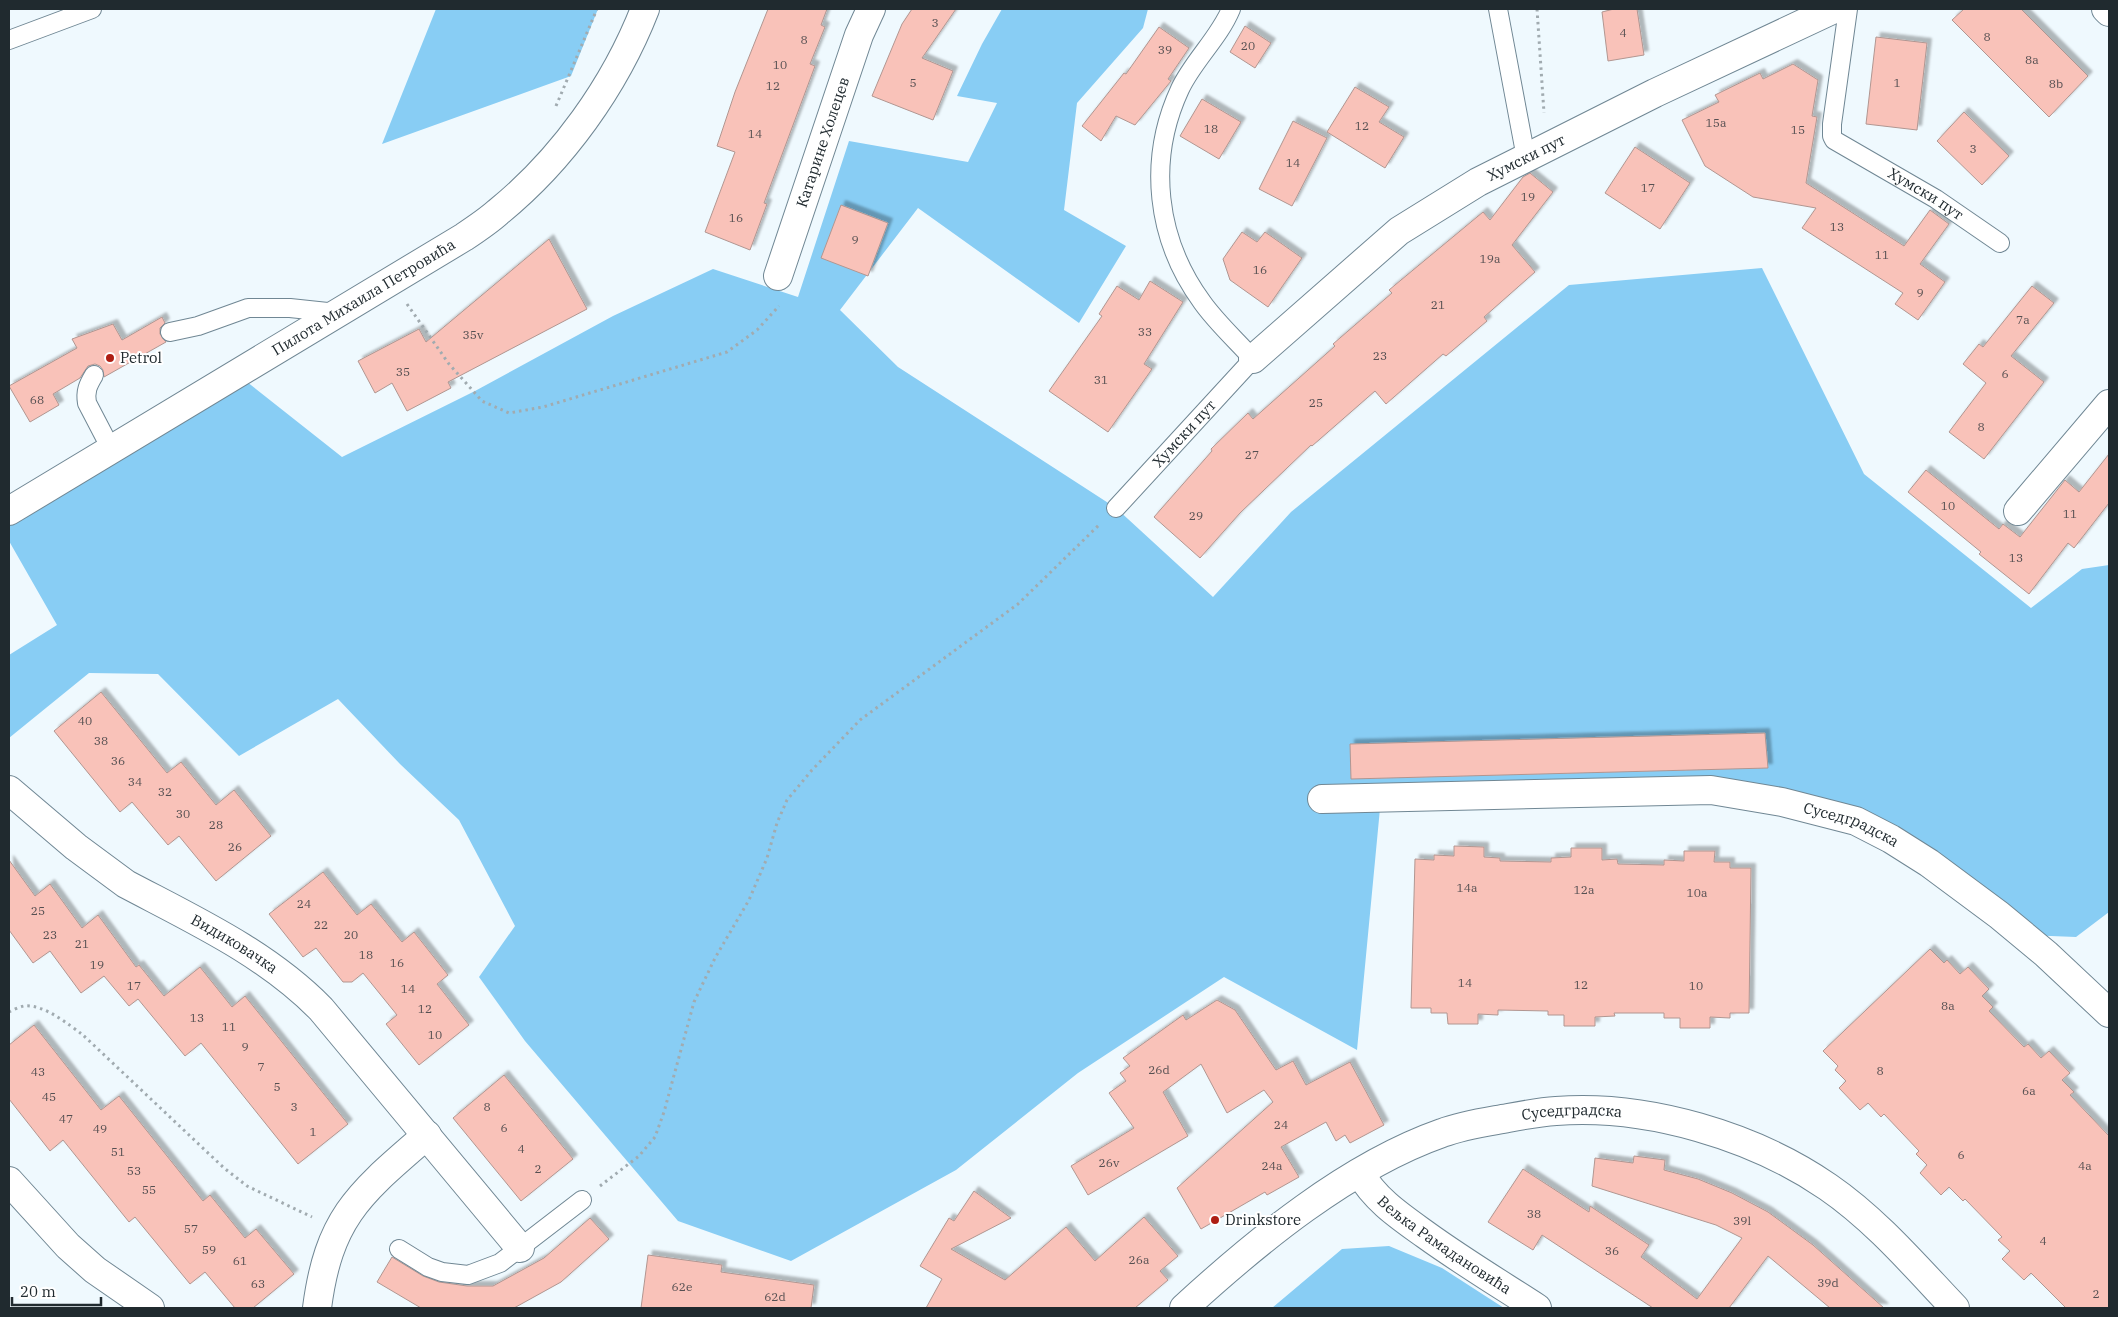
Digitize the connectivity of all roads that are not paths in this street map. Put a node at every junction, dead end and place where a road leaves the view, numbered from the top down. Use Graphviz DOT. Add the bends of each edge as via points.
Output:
graph roads {
  1 [pos="92,9"];
  2 [pos="645,9"];
  3 [pos="871,9"];
  4 [pos="1231,9"];
  5 [pos="1498,9"];
  6 [pos="1834,9"];
  7 [pos="1848,9"];
  8 [pos="2106,9"];
  9 [pos="2109,12"];
  10 [pos="9,40"];
  11 [pos="1536,153"];
  12 [pos="2000,243"];
  13 [pos="779,270"];
  14 [pos="337,314"];
  15 [pos="170,332"];
  16 [pos="1253,359"];
  17 [pos="94,375"];
  18 [pos="2109,404"];
  19 [pos="112,450"];
  20 [pos="1116,508"];
  21 [pos="9,510"];
  22 [pos="2018,511"];
  23 [pos="9,790"];
  24 [pos="1322,799"];
  25 [pos="2109,1013"];
  26 [pos="427,1135"];
  27 [pos="1360,1172"];
  28 [pos="9,1181"];
  29 [pos="582,1200"];
  30 [pos="520,1248"];
  31 [pos="399,1249"];
  32 [pos="150,1308"];
  33 [pos="317,1308"];
  34 [pos="1184,1308"];
  35 [pos="1537,1308"];
  36 [pos="1954,1308"];
  1 -- 10 [label="lane"];
  2 -- 14 [label="street, Пилота Михаила Петровића" via="622,58 593,106 553,160 529,184 464,237"];
  3 -- 13 [label="street, Катарине Холецев" via="858,35"];
  4 -- 16 [label="lane" via="1180,88 1165,129 1160,158 1160,190 1162,216 1186,278 1202,303"];
  5 -- 11 [label="lane"];
  6 -- 11 [label="street, Хумски пут"];
  7 -- 12 [label="lane, Хумски пут" via="1832,124 1834,140 1936,199"];
  8 -- 9 [label="street"];
  11 -- 16 [label="street, Хумски пут" via="1478,182 1399,231"];
  14 -- 15 [label="lane" via="290,308 248,308"];
  14 -- 19 [label="street, Пилота Михаила Петровића"];
  16 -- 20 [label="lane, Хумски пут"];
  17 -- 19 [label="lane" via="87,386 87,403"];
  18 -- 22 [label="street"];
  19 -- 21 [label="street, Пилота Михаила Петровића"];
  23 -- 26 [label="street, Видиковачка" via="112,875 217,932 287,976 321,1010"];
  24 -- 25 [label="street, Суседградска" via="1711,790 1782,802 1856,821 1929,863 1999,915"];
  26 -- 30 [label="street, Видиковачка"];
  26 -- 33 [label="street" via="354,1203 338,1229 326,1259"];
  27 -- 34 [label="street, Суседградска" via="1285,1222"];
  27 -- 35 [label="street, Вељка Рамадановића" via="1392,1211"];
  27 -- 36 [label="street, Суседградска" via="1443,1132 1529,1115 1558,1111 1599,1112 1641,1115 1690,1124 1756,1147 1829,1188 1871,1222"];
  28 -- 32 [label="street" via="68,1246 95,1270"];
  29 -- 30 [label="lane"];
  30 -- 31 [label="lane" via="500,1263 468,1274 442,1272"];
}
